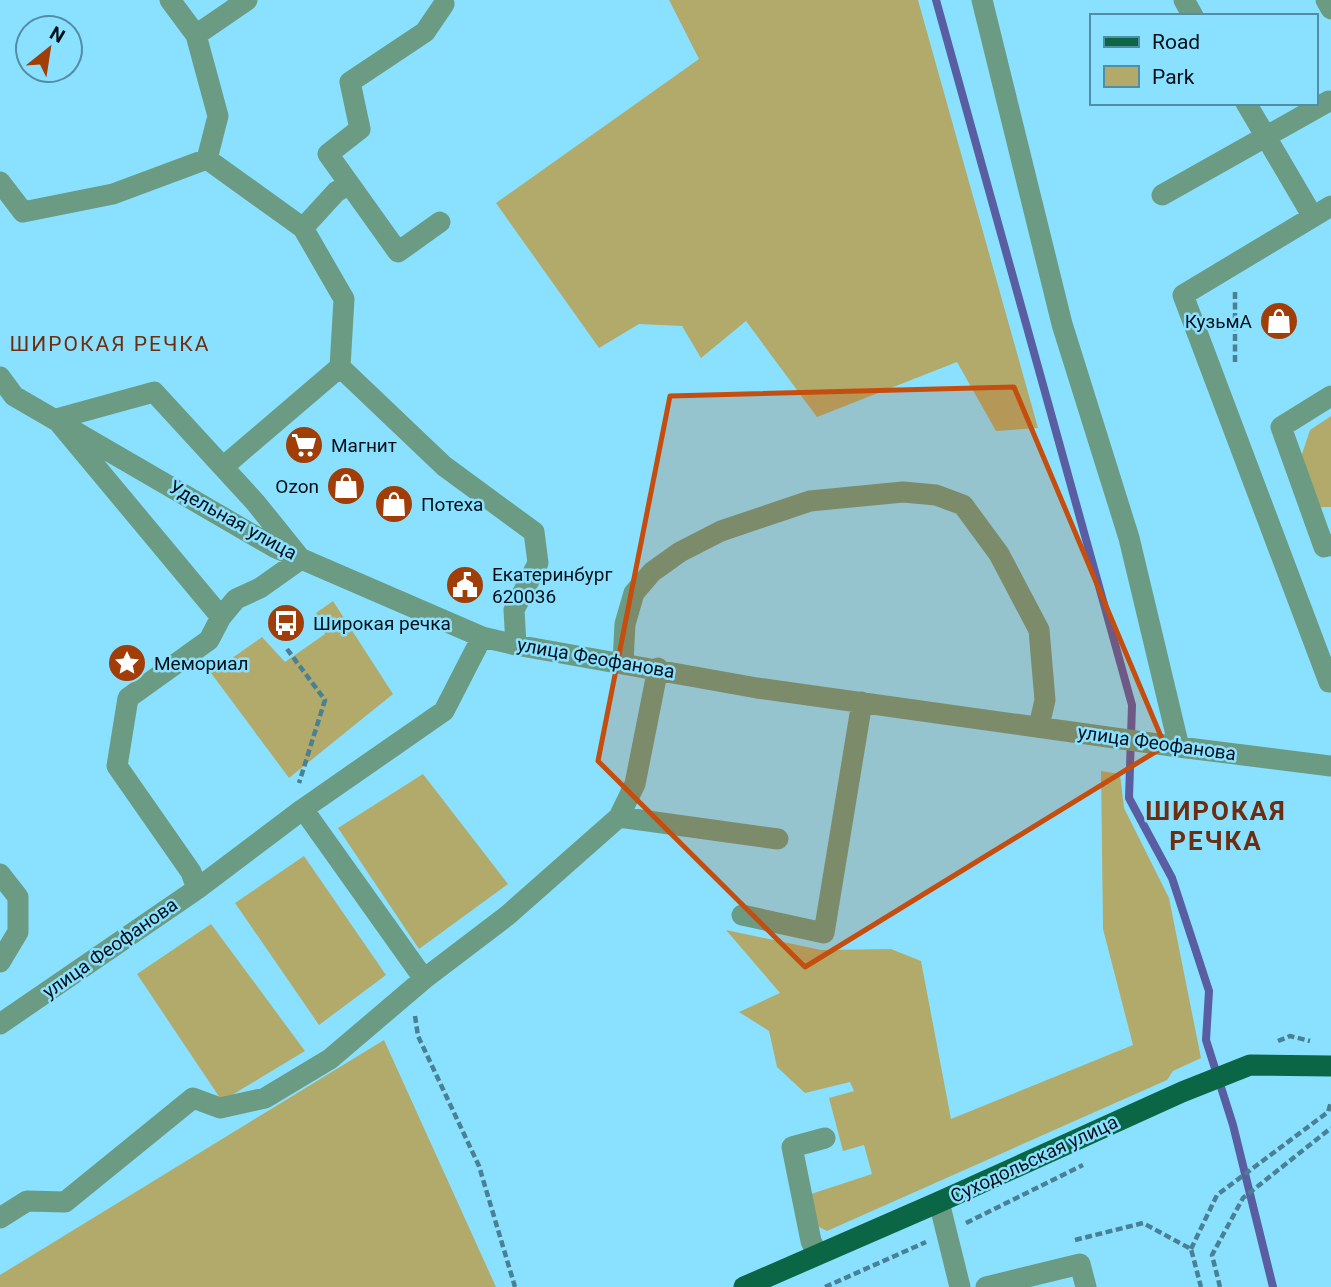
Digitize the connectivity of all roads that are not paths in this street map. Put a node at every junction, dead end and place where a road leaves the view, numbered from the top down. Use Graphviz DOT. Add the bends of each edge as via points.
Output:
graph roads {
  1 [pos="170,0"];
  2 [pos="247,0"];
  3 [pos="982,0"];
  4 [pos="1326,0"];
  5 [pos="443,4"];
  6 [pos="1331,9"];
  7 [pos="196,35"];
  8 [pos="1329,101"];
  9 [pos="1247,105"];
  10 [pos="1266,136"];
  11 [pos="208,159"];
  12 [pos="0,182"];
  13 [pos="349,184"];
  14 [pos="1162,195"];
  15 [pos="1322,211"];
  16 [pos="440,222"];
  17 [pos="303,228"];
  18 [pos="340,367"];
  19 [pos="0,377"];
  20 [pos="1331,396"];
  21 [pos="7,401"];
  22 [pos="56,419"];
  23 [pos="223,467"];
  24 [pos="1331,545"];
  25 [pos="302,559"];
  26 [pos="221,617"];
  27 [pos="482,637"];
  28 [pos="516,645"];
  29 [pos="623,663"];
  30 [pos="658,668"];
  31 [pos="1331,682"];
  32 [pos="862,702"];
  33 [pos="1039,726"];
  34 [pos="1179,747"];
  35 [pos="1331,766"];
  36 [pos="303,809"];
  37 [pos="619,817"];
  38 [pos="778,839"];
  39 [pos="0,874"];
  40 [pos="197,889"];
  41 [pos="742,915"];
  42 [pos="0,962"];
  43 [pos="418,984"];
  44 [pos="0,1024"];
  45 [pos="1331,1066"];
  46 [pos="825,1138"];
  47 [pos="939,1202"];
  48 [pos="0,1218"];
  49 [pos="817,1254"];
  50 [pos="744,1287"];
  51 [pos="960,1287"];
  52 [pos="986,1287"];
  53 [pos="1086,1287"];
  1 -- 7 [label="street"];
  2 -- 7 [label="street"];
  3 -- 34 [label="street" via="1062,324 1129,538"];
  4 -- 6 [label="street"];
  5 -- 13 [label="street" via="425,32 350,82 360,128 328,154"];
  7 -- 11 [label="street" via="218,116"];
  8 -- 10 [label="street"];
  9 -- 10 [label="street"];
  10 -- 14 [label="street"];
  10 -- 15 [label="street"];
  11 -- 12 [label="street" via="113,194 23,212"];
  11 -- 17 [label="street"];
  13 -- 16 [label="street" via="398,252"];
  13 -- 17 [label="street"];
  15 -- 31 [label="street" via="1183,295"];
  17 -- 18 [label="street" via="344,299"];
  18 -- 23 [label="street"];
  18 -- 28 [label="street" via="444,466 534,532 538,564 513,610"];
  19 -- 21 [label="street, Удельная улица"];
  20 -- 24 [label="street" via="1281,427 1324,547"];
  21 -- 22 [label="street, Удельная улица"];
  22 -- 23 [label="street" via="154,392"];
  22 -- 25 [label="street, Удельная улица"];
  22 -- 26 [label="street"];
  23 -- 25 [label="street"];
  25 -- 26 [label="street" via="236,599"];
  25 -- 27 [label="street, Удельная улица"];
  26 -- 40 [label="street" via="209,640 128,698 117,766 191,872"];
  27 -- 28 [label="street, улица Феофанова"];
  27 -- 36 [label="street, улица Феофанова" via="444,711"];
  28 -- 29 [label="street, улица Феофанова"];
  29 -- 30 [label="street, улица Феофанова"];
  29 -- 33 [label="street" via="625,624 634,593 652,572 680,552 721,531 810,501 903,492 936,495 964,505 999,554 1039,631 1045,700"];
  30 -- 32 [label="street, улица Феофанова"];
  30 -- 37 [label="street" via="635,784"];
  32 -- 33 [label="street, улица Феофанова"];
  32 -- 41 [label="street" via="824,933"];
  33 -- 34 [label="street, улица Феофанова"];
  34 -- 35 [label="street, улица Феофанова"];
  36 -- 40 [label="street, улица Феофанова"];
  36 -- 43 [label="street"];
  37 -- 38 [label="street"];
  37 -- 43 [label="street" via="508,915"];
  39 -- 42 [label="street" via="18,897 18,932"];
  40 -- 44 [label="street, улица Феофанова"];
  43 -- 48 [label="street" via="330,1059 265,1098 219,1108 193,1098 65,1202 27,1201"];
  45 -- 47 [label="main road, Суходольская улица" via="1250,1065"];
  46 -- 49 [label="street" via="792,1147"];
  47 -- 49 [label="main road, Суходольская улица"];
  47 -- 51 [label="street"];
  49 -- 50 [label="main road, Суходольская улица"];
  52 -- 53 [label="street" via="1080,1264"];
}
